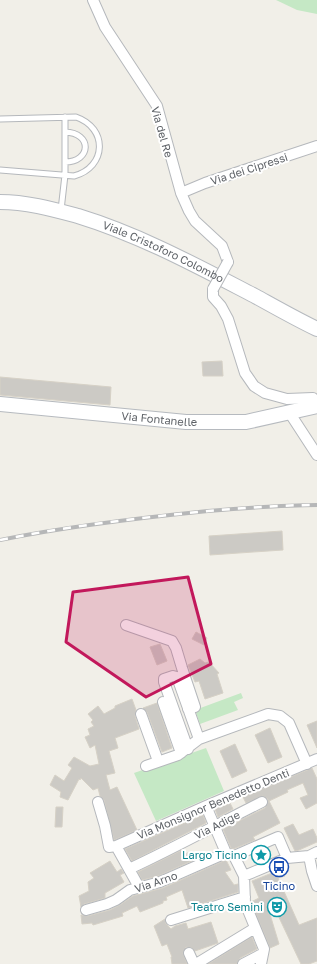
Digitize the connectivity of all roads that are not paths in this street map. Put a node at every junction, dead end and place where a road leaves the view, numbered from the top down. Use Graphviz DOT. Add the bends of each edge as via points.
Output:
graph roads {
  1 [pos="93,0"];
  2 [pos="65,117"];
  3 [pos="0,119"];
  4 [pos="65,132"];
  5 [pos="317,146"];
  6 [pos="65,162"];
  7 [pos="0,170"];
  8 [pos="65,175"];
  9 [pos="180,193"];
  10 [pos="0,202"];
  11 [pos="61,211"];
  12 [pos="317,329"];
  13 [pos="317,402"];
  14 [pos="0,404"];
  15 [pos="317,406"];
  16 [pos="289,412"];
  17 [pos="317,455"];
  18 [pos="126,626"];
  19 [pos="163,702"];
  20 [pos="188,709"];
  21 [pos="141,714"];
  22 [pos="199,739"];
  23 [pos="184,751"];
  24 [pos="158,761"];
  25 [pos="314,762"];
  26 [pos="146,766"];
  27 [pos="98,802"];
  28 [pos="262,802"];
  29 [pos="206,806"];
  30 [pos="215,825"];
  31 [pos="113,847"];
  32 [pos="313,854"];
  33 [pos="230,855"];
  34 [pos="292,858"];
  35 [pos="129,869"];
  36 [pos="244,880"];
  37 [pos="317,886"];
  38 [pos="139,887"];
  39 [pos="245,897"];
  40 [pos="86,910"];
  41 [pos="171,920"];
  42 [pos="255,928"];
  43 [pos="188,953"];
  44 [pos="262,959"];
  45 [pos="195,964"];
  46 [pos="243,964"];
  1 -- 9 [label="street, Via del Re" via="105,28 156,106"];
  2 -- 3 [label="lane"];
  2 -- 4 [label="lane"];
  2 -- 8 [label="lane" via="81,119 91,126 98,136 99,148 97,159 90,169 74,176"];
  4 -- 6 [label="lane"];
  4 -- 6 [label="lane" via="80,135 85,149 78,160"];
  5 -- 9 [label="street, Via dei Cipressi"];
  6 -- 8 [label="lane"];
  7 -- 8 [label="lane"];
  8 -- 11 [label="lane"];
  9 -- 13 [label="street, Via del Re, bridge" via="195,221 222,246 228,262 213,289 213,297 228,319 245,373 254,386 265,393 287,399 313,398"];
  10 -- 11 [label="main road, Viale Cristoforo Colombo" via="22,203"];
  11 -- 12 [label="main road, Viale Cristoforo Colombo" via="104,224 146,242"];
  14 -- 16 [label="main road, Via Fontanelle" via="186,422 246,422"];
  15 -- 16 [label="main road, Via Fontanelle"];
  16 -- 17 [label="street"];
  18 -- 20 [label="street" via="172,641 195,707"];
  19 -- 23 [label="street"];
  20 -- 22 [label="street"];
  20 -- 23 [label="street" via="177,677 164,679"];
  21 -- 24 [label="street"];
  22 -- 23 [label="street"];
  22 -- 25 [label="street" via="274,714 289,723"];
  23 -- 24 [label="street"];
  24 -- 26 [label="street"];
  25 -- 29 [label="street, Via Monsignor Benedetto Denti"];
  27 -- 31 [label="street"];
  28 -- 30 [label="street, Via Adige"];
  29 -- 30 [label="street"];
  29 -- 31 [label="street, Via Monsignor Benedetto Denti"];
  30 -- 33 [label="street"];
  30 -- 35 [label="street, Via Adige"];
  31 -- 35 [label="street"];
  32 -- 34 [label="street"];
  32 -- 37 [label="street" via="312,871"];
  33 -- 34 [label="street, Via Arno" via="278,837"];
  33 -- 36 [label="street"];
  33 -- 38 [label="street, Via Arno" via="160,882"];
  34 -- 36 [label="street"];
  35 -- 38 [label="street"];
  36 -- 39 [label="street"];
  38 -- 40 [label="street, Via Arno" via="107,904"];
  39 -- 41 [label="street"];
  39 -- 42 [label="street" via="245,904"];
  42 -- 44 [label="street" via="264,949"];
  42 -- 45 [label="street"];
  43 -- 45 [label="street"];
  44 -- 46 [label="street"];
}
